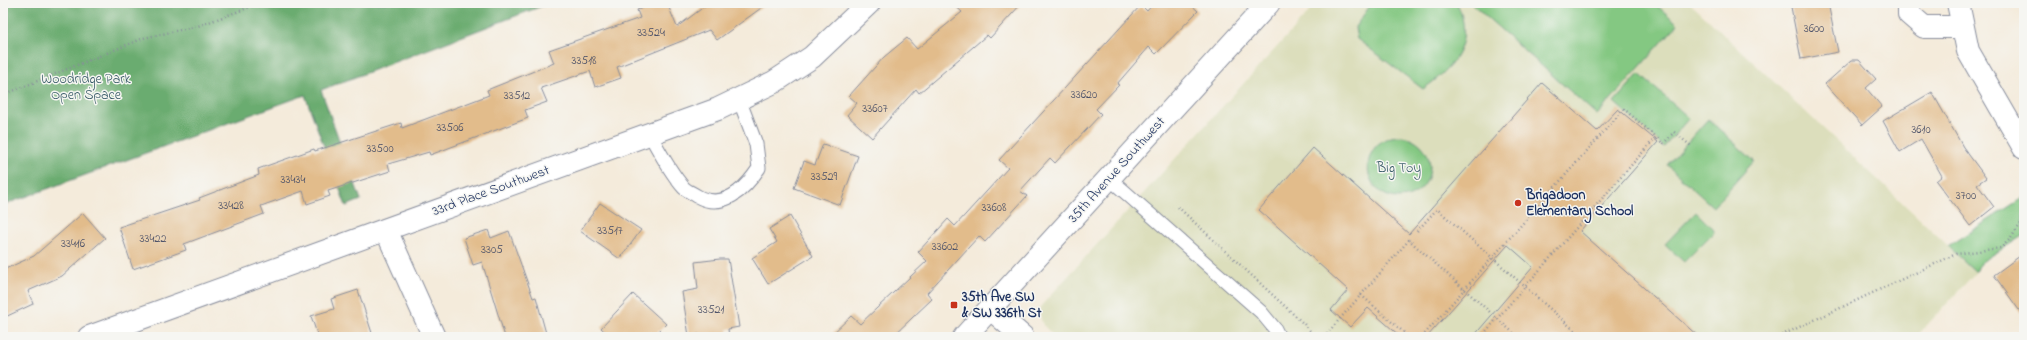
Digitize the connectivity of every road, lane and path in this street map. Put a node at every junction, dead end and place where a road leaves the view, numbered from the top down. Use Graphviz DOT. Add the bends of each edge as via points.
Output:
graph roads {
  1 [pos="261,3"];
  2 [pos="869,3"];
  3 [pos="1269,3"];
  4 [pos="253,5"];
  5 [pos="1908,6"];
  6 [pos="1959,12"];
  7 [pos="3,95"];
  8 [pos="739,99"];
  9 [pos="650,133"];
  10 [pos="1656,137"];
  11 [pos="1691,146"];
  12 [pos="2024,148"];
  13 [pos="1109,178"];
  14 [pos="1178,207"];
  15 [pos="2024,219"];
  16 [pos="386,230"];
  17 [pos="1417,231"];
  18 [pos="1492,257"];
  19 [pos="1525,286"];
  20 [pos="1464,289"];
  21 [pos="1361,295"];
  22 [pos="991,309"];
  23 [pos="1497,318"];
  24 [pos="1581,336"];
  25 [pos="89,337"];
  26 [pos="434,337"];
  27 [pos="964,337"];
  28 [pos="1023,337"];
  29 [pos="1279,337"];
  30 [pos="1315,337"];
  31 [pos="1324,337"];
  32 [pos="1409,337"];
  33 [pos="1422,337"];
  34 [pos="1481,337"];
  35 [pos="1518,337"];
  36 [pos="1778,337"];
  1 -- 4 [label="path"];
  2 -- 8 [label="street, 33rd Place Southwest" via="812,57 774,82"];
  3 -- 13 [label="street, 35th Avenue Southwest"];
  4 -- 7 [label="path" via="198,26 144,38"];
  5 -- 6 [label="street" via="1909,14 1924,27"];
  6 -- 12 [label="street" via="1968,51"];
  8 -- 9 [label="street, 33rd Place Southwest"];
  8 -- 9 [label="lane" via="756,144 759,168 749,183 734,195 718,202 704,200 685,189 669,168"];
  9 -- 16 [label="street, 33rd Place Southwest"];
  10 -- 11 [label="path" via="1663,144 1674,132"];
  10 -- 18 [label="path" via="1624,109"];
  10 -- 19 [label="path"];
  13 -- 22 [label="street, 35th Avenue Southwest"];
  13 -- 29 [label="lane" via="1261,312 1275,328"];
  14 -- 30 [label="path"];
  15 -- 36 [label="path" via="2003,247 1956,254"];
  16 -- 25 [label="street, 33rd Place Southwest"];
  16 -- 26 [label="street"];
  17 -- 18 [label="path" via="1437,209"];
  18 -- 19 [label="path"];
  18 -- 20 [label="path"];
  19 -- 23 [label="path"];
  19 -- 24 [label="path"];
  20 -- 21 [label="path" via="1409,240"];
  20 -- 23 [label="path"];
  20 -- 33 [label="path"];
  21 -- 31 [label="path"];
  21 -- 32 [label="path"];
  22 -- 27 [label="street, 35th Avenue Southwest"];
  22 -- 28 [label="street"];
  23 -- 34 [label="path"];
  23 -- 35 [label="path"];
}
